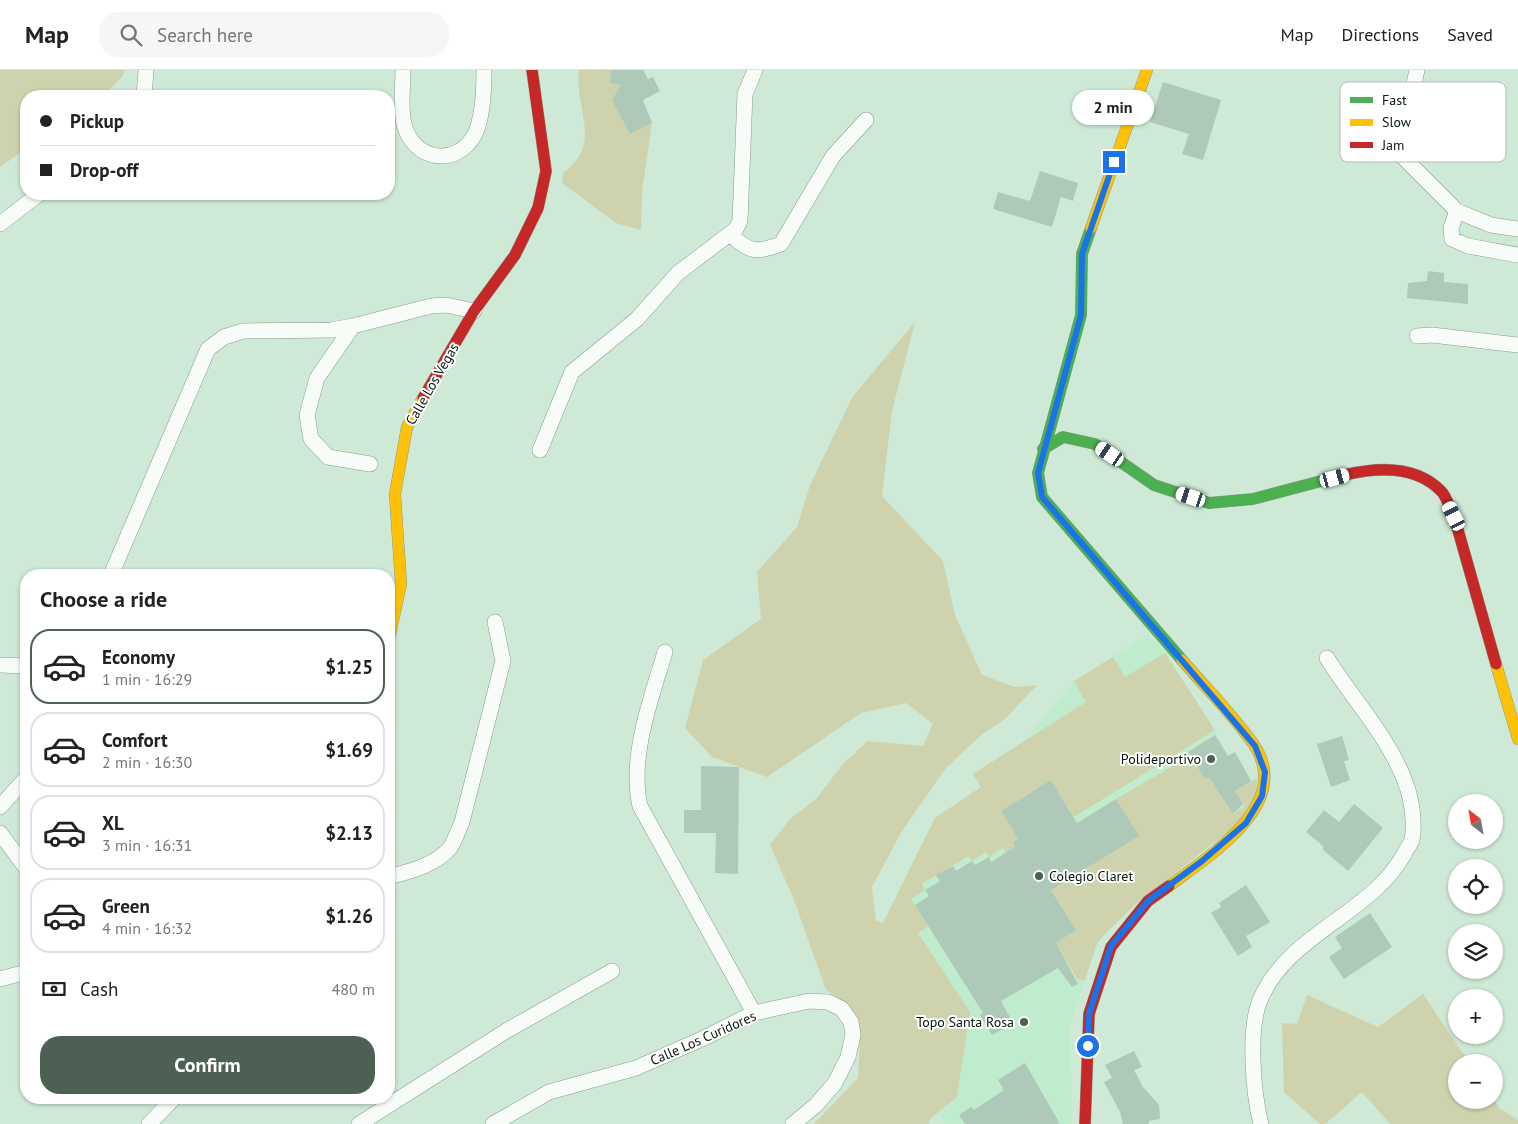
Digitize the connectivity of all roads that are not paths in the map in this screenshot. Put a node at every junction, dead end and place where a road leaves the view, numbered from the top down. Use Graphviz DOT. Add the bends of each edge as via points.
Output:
graph roads {
  1 [pos="146,70"];
  2 [pos="404,70"];
  3 [pos="484,70"];
  4 [pos="532,70"];
  5 [pos="754,70"];
  6 [pos="1147,70"];
  7 [pos="144,90"];
  8 [pos="866,120"];
  9 [pos="1408,162"];
  10 [pos="31,200"];
  11 [pos="1457,212"];
  12 [pos="0,224"];
  13 [pos="1518,229"];
  14 [pos="731,235"];
  15 [pos="1518,255"];
  16 [pos="474,311"];
  17 [pos="353,326"];
  18 [pos="1417,336"];
  19 [pos="1518,345"];
  20 [pos="1043,449"];
  21 [pos="540,450"];
  22 [pos="370,464"];
  23 [pos="114,569"];
  24 [pos="395,612"];
  25 [pos="495,622"];
  26 [pos="665,652"];
  27 [pos="1327,658"];
  28 [pos="0,665"];
  29 [pos="20,666"];
  30 [pos="1518,739"];
  31 [pos="20,785"];
  32 [pos="0,807"];
  33 [pos="0,833"];
  34 [pos="20,860"];
  35 [pos="395,875"];
  36 [pos="612,970"];
  37 [pos="20,974"];
  38 [pos="0,979"];
  39 [pos="754,1013"];
  40 [pos="395,1101"];
  41 [pos="168,1104"];
  42 [pos="391,1104"];
  43 [pos="149,1124"];
  44 [pos="359,1124"];
  45 [pos="494,1124"];
  46 [pos="793,1124"];
  47 [pos="1085,1124"];
  48 [pos="1261,1124"];
  1 -- 7 [label="street"];
  2 -- 3 [label="street" via="402,109 410,139 419,151 432,156 449,156 462,149 475,134 484,94"];
  4 -- 16 [label="street, Calle Los Vegas" via="546,171 538,208 515,255"];
  5 -- 14 [label="street" via="745,94 740,221"];
  6 -- 20 [label="street" via="1082,254 1081,315 1063,388"];
  8 -- 14 [label="street" via="833,156 781,244 756,251 743,246"];
  9 -- 11 [label="street"];
  10 -- 12 [label="street"];
  11 -- 13 [label="street" via="1491,225"];
  11 -- 15 [label="street" via="1451,228 1452,239 1468,246"];
  14 -- 21 [label="street" via="678,273 637,319 572,372"];
  16 -- 17 [label="street" via="446,305 432,306"];
  16 -- 24 [label="street, Calle Los Vegas" via="407,427 396,494 401,584"];
  17 -- 22 [label="street" via="317,378 306,415 311,439 328,457"];
  17 -- 23 [label="street" via="331,330 243,331 224,337 208,349"];
  18 -- 19 [label="street"];
  20 -- 30 [label="street" via="1063,437 1095,444 1154,485 1209,503 1253,499 1368,469 1396,470 1425,478 1443,493 1454,516"];
  20 -- 47 [label="street" via="1038,473 1042,497 1255,746 1265,772 1262,796 1246,823 1148,901 1111,946 1089,1014"];
  25 -- 35 [label="street" via="503,661 462,822 450,847 439,857 423,867"];
  26 -- 39 [label="street" via="644,722 637,779 640,806"];
  27 -- 48 [label="street" via="1371,721 1407,787 1412,812 1412,840 1393,873 1281,965 1260,1000 1252,1038"];
  28 -- 29 [label="street"];
  31 -- 32 [label="street"];
  33 -- 34 [label="street"];
  36 -- 40 [label="street" via="506,1031"];
  37 -- 38 [label="street"];
  39 -- 45 [label="street, Calle Los Curidores" via="636,1068 549,1092"];
  39 -- 46 [label="street, Calle Los Curidores" via="808,1001 828,1002 842,1009 851,1022 853,1035 848,1057 835,1083"];
  41 -- 43 [label="street"];
  42 -- 44 [label="street"];
}
